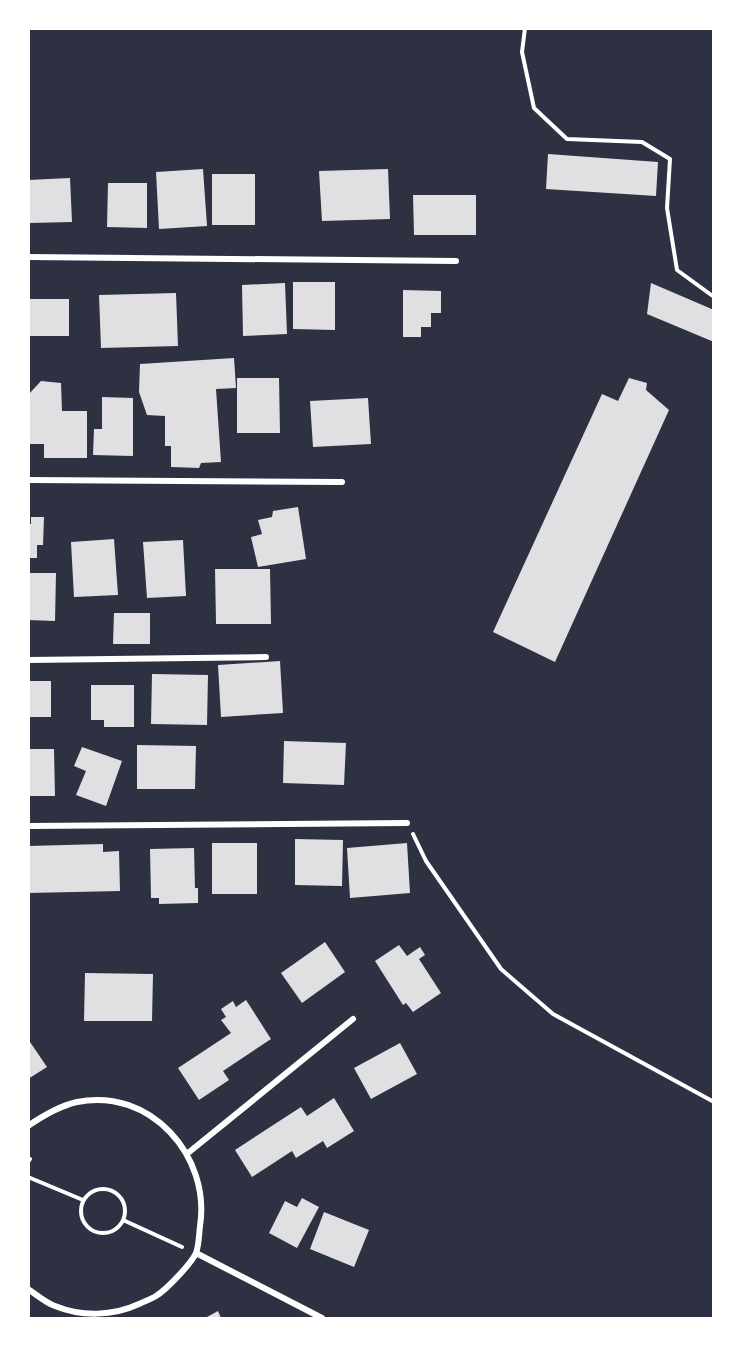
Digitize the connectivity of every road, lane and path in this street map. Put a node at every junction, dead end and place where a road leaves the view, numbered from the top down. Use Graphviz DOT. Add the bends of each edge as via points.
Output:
graph roads {
  1 [pos="525,28"];
  2 [pos="28,257"];
  3 [pos="456,261"];
  4 [pos="714,297"];
  5 [pos="28,480"];
  6 [pos="342,482"];
  7 [pos="266,657"];
  8 [pos="28,660"];
  9 [pos="407,823"];
  10 [pos="28,826"];
  11 [pos="353,1019"];
  12 [pos="714,1102"];
  13 [pos="28,1126"];
  14 [pos="188,1153"];
  15 [pos="28,1177"];
  16 [pos="83,1200"];
  17 [pos="123,1220"];
  18 [pos="199,1238"];
  19 [pos="196,1253"];
  20 [pos="28,1289"];
  21 [pos="106,1316"];
  22 [pos="321,1318"];
  1 -- 4 [label="path" via="522,52 534,108 567,139 642,142 670,159 667,208 677,270"];
  2 -- 3 [label="street"];
  5 -- 6 [label="street"];
  7 -- 8 [label="street"];
  9 -- 10 [label="street"];
  9 -- 12 [label="path" via="426,861 501,969 553,1014"];
  11 -- 14 [label="street"];
  13 -- 14 [label="street" via="48,1112 78,1102 110,1101 140,1110 167,1128"];
  14 -- 18 [label="street" via="201,1190"];
  15 -- 16 [label="path"];
  16 -- 17 [label="path" via="94,1190 109,1190 121,1198"];
  16 -- 17 [label="path" via="84,1223 97,1233 112,1231"];
  17 -- 18 [label="path" via="181,1248 187,1234"];
  18 -- 19 [label="street"];
  19 -- 21 [label="street" via="157,1296"];
  19 -- 22 [label="street"];
  20 -- 21 [label="street" via="54,1306"];
}
